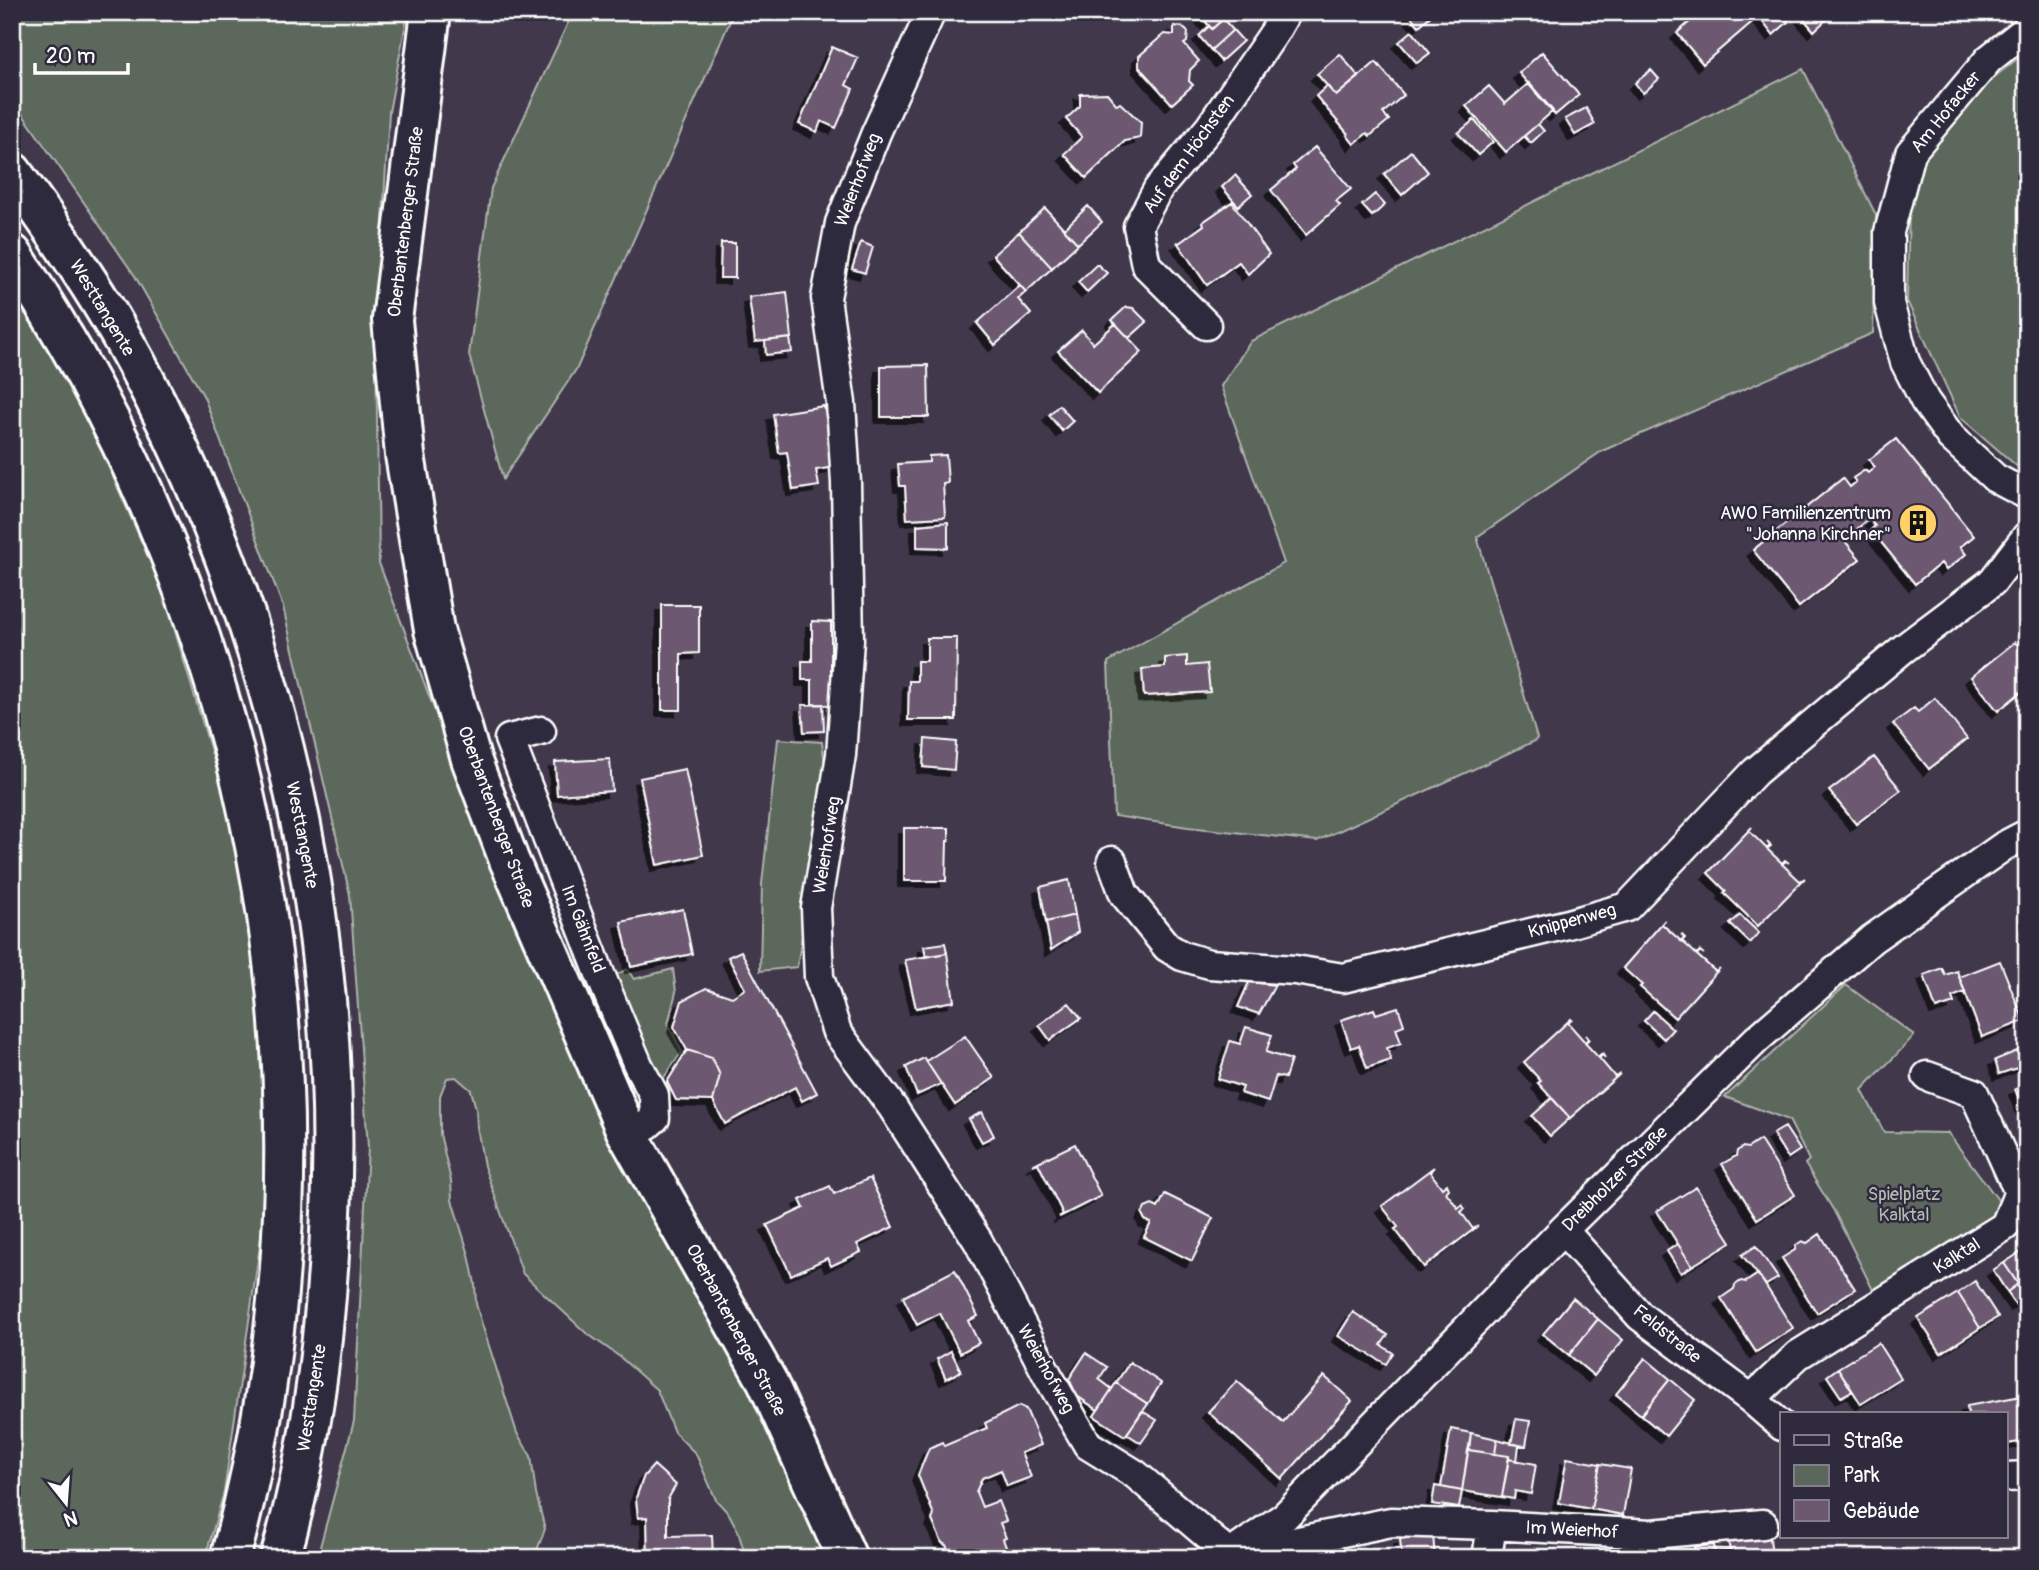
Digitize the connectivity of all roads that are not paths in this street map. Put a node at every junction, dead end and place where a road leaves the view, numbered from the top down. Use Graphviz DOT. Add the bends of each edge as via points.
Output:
graph roads {
  1 [pos="431,12"];
  2 [pos="931,12"];
  3 [pos="1286,12"];
  4 [pos="2027,29"];
  5 [pos="12,172"];
  6 [pos="12,254"];
  7 [pos="1206,325"];
  8 [pos="2027,495"];
  9 [pos="2027,536"];
  10 [pos="541,731"];
  11 [pos="2027,834"];
  12 [pos="1112,862"];
  13 [pos="1927,1076"];
  14 [pos="626,1131"];
  15 [pos="1563,1230"];
  16 [pos="1751,1399"];
  17 [pos="1780,1424"];
  18 [pos="2027,1476"];
  19 [pos="2008,1477"];
  20 [pos="1763,1524"];
  21 [pos="1492,1525"];
  22 [pos="1648,1546"];
  23 [pos="1230,1557"];
  24 [pos="230,1558"];
  25 [pos="280,1558"];
  26 [pos="847,1558"];
  27 [pos="1487,1558"];
  1 -- 14 [label="main road, Oberbantenberger Straße" via="392,320 405,455 434,630 471,759 509,860"];
  2 -- 23 [label="street, Weierhofweg" via="840,223 826,298 841,403 849,640 841,755 817,908 819,977 837,1032 893,1108 978,1241 1088,1445 1135,1474"];
  3 -- 7 [label="street, Auf dem Höchsten" via="1210,127 1158,189 1138,226 1146,265"];
  4 -- 8 [label="street, Am Hofacker" via="1989,59 1910,153 1889,232 1889,303 1905,362 1925,401 1951,437 1995,478"];
  5 -- 25 [label="main road, Westtangente" via="90,284 135,361 211,522 270,691 310,865 330,1037 332,1210 316,1382"];
  6 -- 24 [label="main road" via="83,368 161,530 221,699 262,874 282,1052 283,1214 267,1376"];
  9 -- 12 [label="street, Knippenweg" via="1992,582 1755,772 1627,907 1343,978 1209,964 1182,956 1167,947 1124,894"];
  10 -- 14 [label="street, Im Gähnfeld" via="509,739 600,974 654,1096 655,1118"];
  11 -- 15 [label="street, Dreibholzer Straße" via="1872,939 1757,1039"];
  13 -- 16 [label="street, Kalktal" via="1974,1093 2019,1192 2005,1226 1798,1355"];
  14 -- 26 [label="main road, Oberbantenberger Straße" via="767,1381"];
  15 -- 16 [label="street, Feldstraße" via="1640,1316"];
  15 -- 23 [label="street, Dreibholzer Straße" via="1285,1516"];
  16 -- 17 [label="street, Feldstraße"];
  18 -- 19 [label="street"];
  20 -- 22 [label="street, Im Weierhof"];
  21 -- 22 [label="street, Im Weierhof"];
  21 -- 23 [label="street, Im Weierhof" via="1391,1522"];
  21 -- 27 [label="street"];
}
